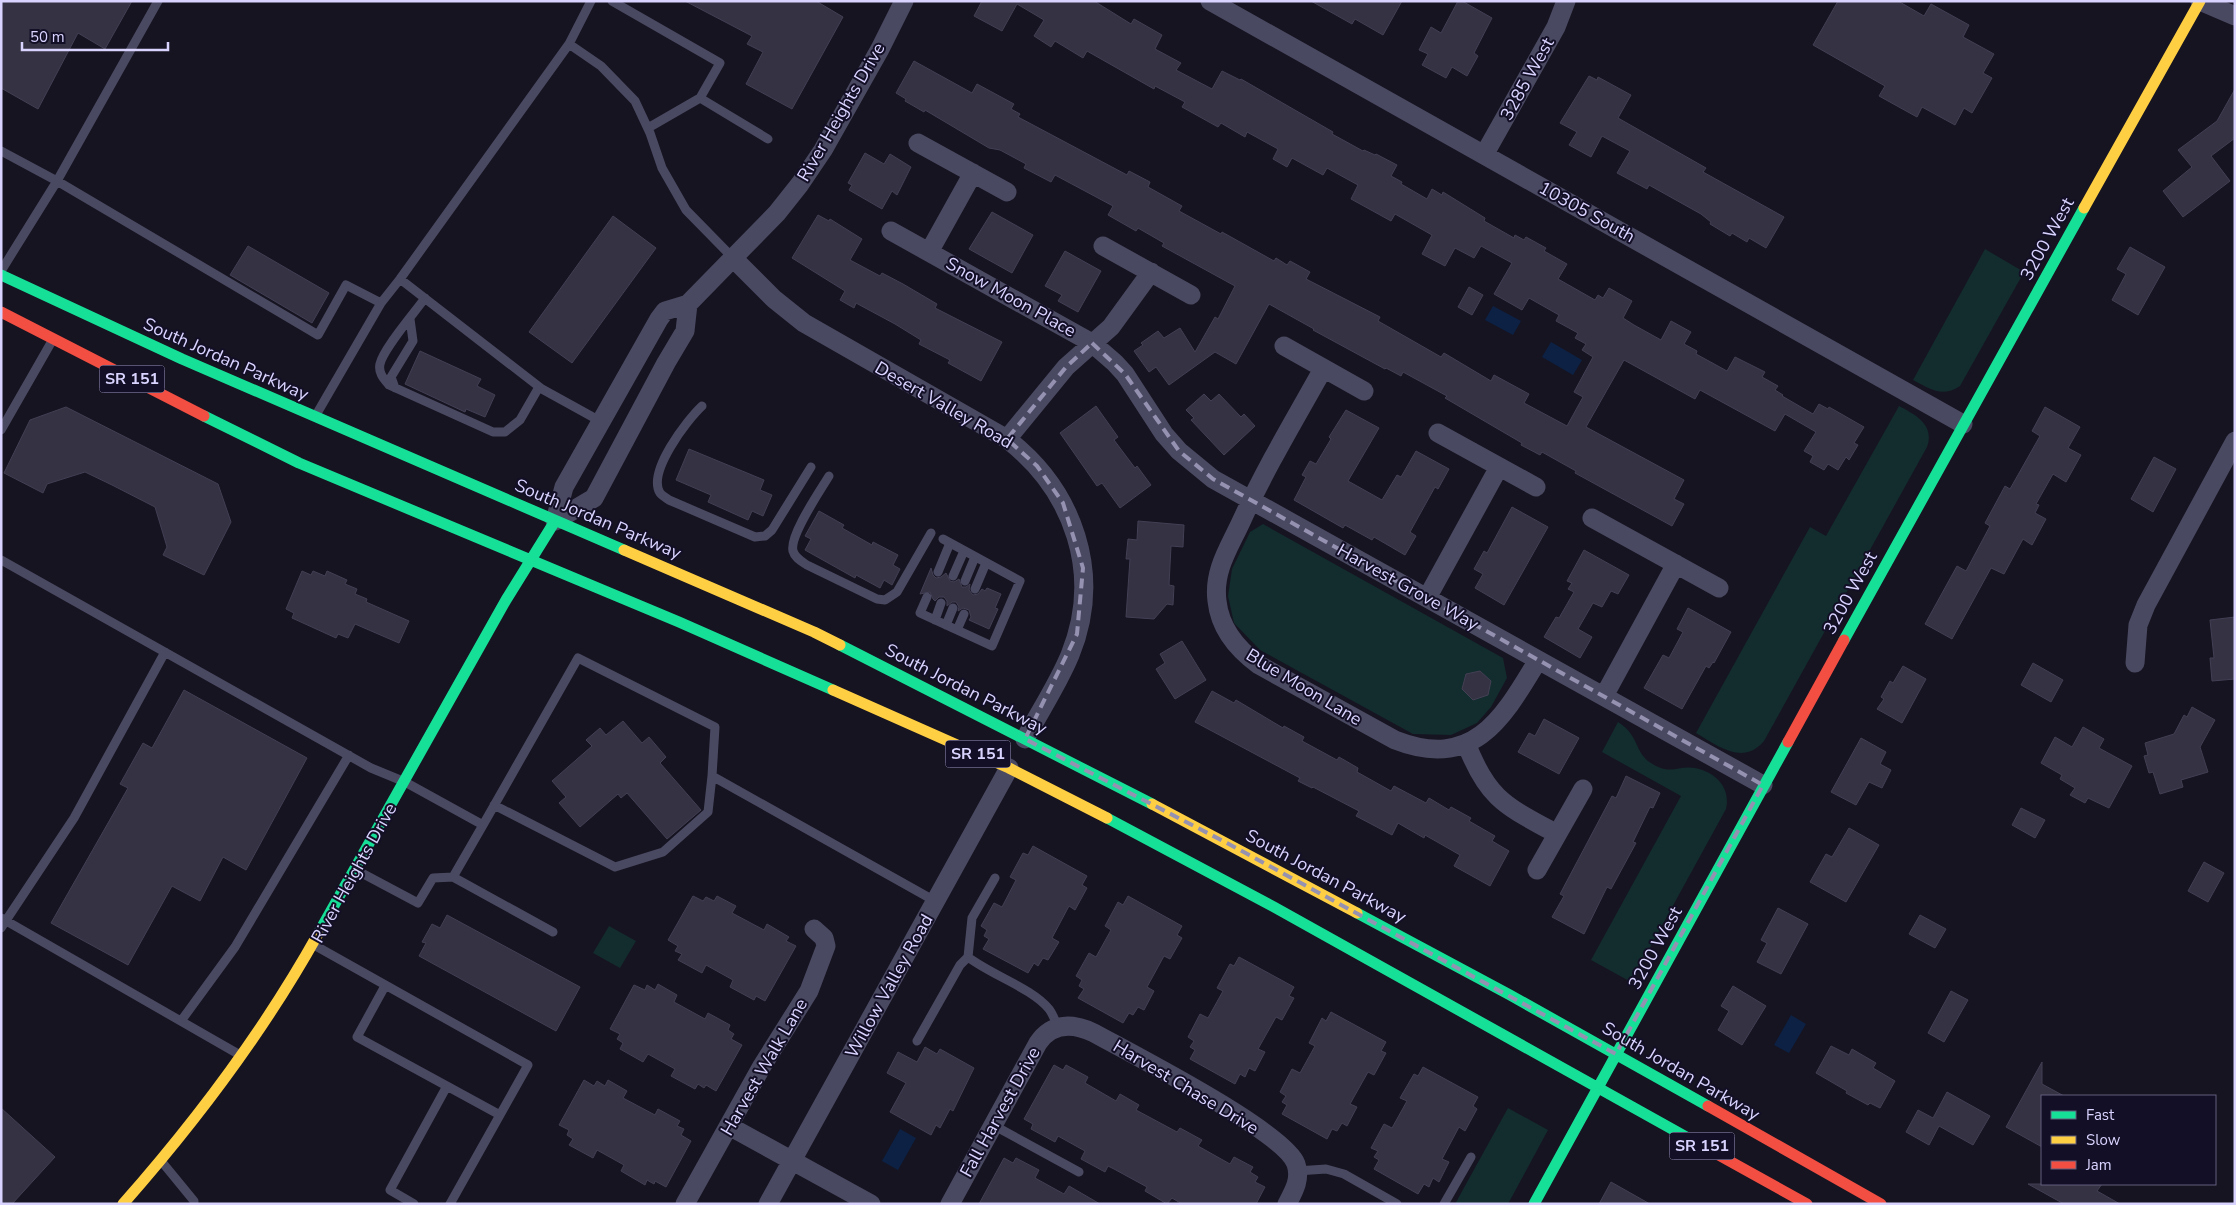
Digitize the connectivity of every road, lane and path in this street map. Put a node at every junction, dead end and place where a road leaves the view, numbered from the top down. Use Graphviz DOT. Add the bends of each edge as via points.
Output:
graph roads {
  1 [pos="158,1"];
  2 [pos="591,1"];
  3 [pos="612,1"];
  4 [pos="904,1"];
  5 [pos="1210,1"];
  6 [pos="1566,1"];
  7 [pos="2200,1"];
  8 [pos="2235,16"];
  9 [pos="569,44"];
  10 [pos="700,98"];
  11 [pos="648,128"];
  12 [pos="768,139"];
  13 [pos="918,143"];
  14 [pos="1,151"];
  15 [pos="1484,155"];
  16 [pos="973,173"];
  17 [pos="57,181"];
  18 [pos="1007,192"];
  19 [pos="891,231"];
  20 [pos="1103,246"];
  21 [pos="929,252"];
  22 [pos="733,258"];
  23 [pos="1151,272"];
  24 [pos="1,273"];
  25 [pos="400,279"];
  26 [pos="1191,295"];
  27 [pos="426,298"];
  28 [pos="380,303"];
  29 [pos="688,304"];
  30 [pos="1,312"];
  31 [pos="410,319"];
  32 [pos="53,338"];
  33 [pos="1092,343"];
  34 [pos="1284,346"];
  35 [pos="1323,369"];
  36 [pos="539,387"];
  37 [pos="396,388"];
  38 [pos="1364,391"];
  39 [pos="702,406"];
  40 [pos="314,417"];
  41 [pos="600,421"];
  42 [pos="1963,424"];
  43 [pos="1,430"];
  44 [pos="1438,433"];
  45 [pos="1007,439"];
  46 [pos="2235,441"];
  47 [pos="811,466"];
  48 [pos="1499,466"];
  49 [pos="829,476"];
  50 [pos="1536,487"];
  51 [pos="1250,499"];
  52 [pos="1592,518"];
  53 [pos="555,521"];
  54 [pos="931,533"];
  55 [pos="964,551"];
  56 [pos="975,557"];
  57 [pos="1,560"];
  58 [pos="530,561"];
  59 [pos="986,563"];
  60 [pos="1676,564"];
  61 [pos="938,572"];
  62 [pos="953,576"];
  63 [pos="964,581"];
  64 [pos="1719,588"];
  65 [pos="975,589"];
  66 [pos="927,597"];
  67 [pos="1427,598"];
  68 [pos="942,603"];
  69 [pos="953,608"];
  70 [pos="964,614"];
  71 [pos="935,620"];
  72 [pos="946,625"];
  73 [pos="957,630"];
  74 [pos="165,652"];
  75 [pos="1538,660"];
  76 [pos="2135,663"];
  77 [pos="1604,696"];
  78 [pos="1026,739"];
  79 [pos="1466,743"];
  80 [pos="349,755"];
  81 [pos="1009,768"];
  82 [pos="712,776"];
  83 [pos="405,782"];
  84 [pos="1763,785"];
  85 [pos="1583,789"];
  86 [pos="494,805"];
  87 [pos="483,825"];
  88 [pos="1557,834"];
  89 [pos="356,870"];
  90 [pos="1537,870"];
  91 [pos="453,876"];
  92 [pos="995,878"];
  93 [pos="936,901"];
  94 [pos="3,922"];
  95 [pos="814,929"];
  96 [pos="553,932"];
  97 [pos="314,945"];
  98 [pos="968,957"];
  99 [pos="385,986"];
  100 [pos="181,1020"];
  101 [pos="1058,1027"];
  102 [pos="917,1041"];
  103 [pos="1616,1054"];
  104 [pos="241,1056"];
  105 [pos="447,1086"];
  106 [pos="1598,1087"];
  107 [pos="500,1116"];
  108 [pos="993,1125"];
  109 [pos="730,1126"];
  110 [pos="1471,1157"];
  111 [pos="160,1160"];
  112 [pos="792,1161"];
  113 [pos="1298,1171"];
  114 [pos="1078,1172"];
  115 [pos="123,1204"];
  116 [pos="194,1204"];
  117 [pos="414,1204"];
  118 [pos="450,1204"];
  119 [pos="685,1204"];
  120 [pos="768,1204"];
  121 [pos="872,1204"];
  122 [pos="950,1204"];
  123 [pos="1288,1204"];
  124 [pos="1397,1204"];
  125 [pos="1444,1204"];
  126 [pos="1534,1204"];
  127 [pos="1807,1204"];
  128 [pos="1881,1204"];
  1 -- 17 [label="lane"];
  2 -- 9 [label="lane"];
  3 -- 10 [label="lane" via="720,63"];
  4 -- 22 [label="street, River Heights Drive" via="813,166 777,213"];
  5 -- 15 [label="street, 10305 South"];
  6 -- 15 [label="street, 3285 West" via="1556,27"];
  7 -- 8 [label="street"];
  7 -- 42 [label="main road, 3200 West"];
  9 -- 11 [label="lane" via="601,66 635,101"];
  9 -- 25 [label="lane"];
  10 -- 11 [label="lane"];
  10 -- 12 [label="lane"];
  11 -- 22 [label="lane" via="662,168 686,210"];
  13 -- 16 [label="street"];
  14 -- 17 [label="lane"];
  15 -- 42 [label="street, 10305 South"];
  16 -- 18 [label="street"];
  16 -- 21 [label="street, Snow Moon Place"];
  17 -- 24 [label="lane"];
  17 -- 28 [label="lane" via="318,335 346,285"];
  19 -- 21 [label="street, Snow Moon Place"];
  20 -- 23 [label="street"];
  21 -- 33 [label="street, Snow Moon Place"];
  22 -- 29 [label="street, River Heights Drive"];
  22 -- 45 [label="street, Desert Valley Road" via="774,299 804,323"];
  23 -- 26 [label="street"];
  23 -- 33 [label="street" via="1111,327"];
  24 -- 40 [label="main road, South Jordan Parkway / SR 151" via="98,322"];
  25 -- 27 [label="lane"];
  25 -- 28 [label="lane"];
  27 -- 31 [label="lane"];
  27 -- 36 [label="lane"];
  28 -- 40 [label="lane"];
  29 -- 41 [label="street, River Heights Drive" via="665,311"];
  29 -- 53 [label="street, River Heights Drive" via="685,331 594,498"];
  30 -- 32 [label="main road, SR 151"];
  31 -- 37 [label="lane" via="413,341 391,377"];
  31 -- 37 [label="lane" via="380,364 381,376"];
  32 -- 43 [label="lane"];
  32 -- 58 [label="main road, SR 151" via="270,449"];
  33 -- 45 [label="street" via="1066,367"];
  33 -- 51 [label="street, Harvest Grove Way" via="1125,374 1179,451 1213,478"];
  34 -- 35 [label="street"];
  35 -- 38 [label="street"];
  35 -- 51 [label="street, Blue Moon Lane"];
  36 -- 37 [label="lane" via="520,420 505,432 493,432"];
  36 -- 41 [label="lane"];
  39 -- 47 [label="lane" via="689,418 661,466 657,481 660,494 669,500 755,537 765,536 772,530"];
  40 -- 53 [label="main road, South Jordan Parkway / SR 151"];
  41 -- 53 [label="street, River Heights Drive" via="564,487"];
  42 -- 84 [label="main road, 3200 West"];
  44 -- 48 [label="street"];
  45 -- 78 [label="street, Desert Valley Road" via="1026,454 1052,484 1075,531 1083,568 1082,612 1074,641"];
  46 -- 76 [label="street" via="2146,605 2138,625"];
  48 -- 50 [label="street"];
  48 -- 67 [label="street"];
  49 -- 54 [label="lane" via="794,538 792,549 796,558 807,565 885,600 897,592"];
  51 -- 67 [label="street, Harvest Grove Way"];
  51 -- 79 [label="street, Blue Moon Lane" via="1221,562 1216,587 1224,626 1239,648 1259,665 1395,740 1430,748"];
  52 -- 60 [label="street"];
  53 -- 58 [label="main road, River Heights Drive"];
  53 -- 78 [label="main road, South Jordan Parkway / SR 151" via="790,621"];
  55 -- 56 [label="lane"];
  55 -- 61 [label="lane" via="947,541"];
  55 -- 62 [label="lane"];
  56 -- 59 [label="lane"];
  56 -- 63 [label="lane"];
  57 -- 74 [label="lane"];
  58 -- 81 [label="main road, SR 151" via="679,622"];
  58 -- 83 [label="main road, River Heights Drive"];
  59 -- 65 [label="lane"];
  59 -- 73 [label="lane" via="1020,582 992,646"];
  60 -- 64 [label="street"];
  60 -- 77 [label="street"];
  66 -- 71 [label="lane" via="920,613"];
  67 -- 75 [label="street, Harvest Grove Way"];
  68 -- 71 [label="lane"];
  69 -- 72 [label="lane"];
  70 -- 73 [label="lane"];
  71 -- 72 [label="lane"];
  72 -- 73 [label="lane"];
  74 -- 80 [label="lane"];
  74 -- 94 [label="lane" via="74,818"];
  75 -- 77 [label="street, Harvest Grove Way"];
  75 -- 79 [label="street" via="1504,714 1493,726"];
  77 -- 84 [label="street, Harvest Grove Way"];
  78 -- 103 [label="main road, South Jordan Parkway / SR 151" via="1228,843"];
  79 -- 88 [label="street" via="1481,778 1500,800"];
  80 -- 83 [label="lane"];
  80 -- 100 [label="lane" via="235,947"];
  81 -- 93 [label="street, Willow Valley Road"];
  81 -- 106 [label="main road, SR 151" via="1274,906"];
  82 -- 86 [label="lane" via="708,812 663,852 615,867"];
  82 -- 86 [label="lane" via="715,727 578,658"];
  82 -- 93 [label="lane"];
  83 -- 87 [label="lane"];
  83 -- 89 [label="main road, River Heights Drive"];
  84 -- 103 [label="main road, 3200 West"];
  85 -- 88 [label="street"];
  86 -- 87 [label="lane"];
  87 -- 91 [label="lane"];
  88 -- 90 [label="street"];
  89 -- 91 [label="lane" via="418,903 433,878"];
  89 -- 97 [label="main road, River Heights Drive"];
  91 -- 96 [label="lane"];
  92 -- 98 [label="lane" via="972,918"];
  93 -- 112 [label="street, Willow Valley Road"];
  94 -- 100 [label="lane"];
  95 -- 109 [label="street, Harvest Walk Lane" via="824,938 826,946 818,971"];
  97 -- 99 [label="lane"];
  97 -- 104 [label="main road, River Heights Drive"];
  98 -- 101 [label="lane" via="1036,997 1048,1008"];
  98 -- 102 [label="lane" via="960,965"];
  99 -- 105 [label="lane" via="357,1036"];
  99 -- 107 [label="lane" via="528,1065"];
  100 -- 104 [label="lane"];
  101 -- 108 [label="street, Fall Harvest Drive" via="1042,1038"];
  101 -- 113 [label="street, Harvest Chase Drive" via="1078,1027 1094,1033 1224,1105 1287,1150"];
  103 -- 106 [label="main road, 3200 West"];
  103 -- 128 [label="main road, South Jordan Parkway / SR 151"];
  104 -- 111 [label="main road, River Heights Drive"];
  105 -- 107 [label="lane"];
  105 -- 117 [label="lane" via="390,1190"];
  106 -- 126 [label="main road, 3200 West"];
  106 -- 127 [label="main road, SR 151"];
  107 -- 118 [label="lane"];
  108 -- 114 [label="lane"];
  108 -- 122 [label="street, Fall Harvest Drive"];
  109 -- 112 [label="street"];
  109 -- 119 [label="street, Harvest Walk Lane"];
  110 -- 125 [label="lane"];
  111 -- 115 [label="main road, River Heights Drive"];
  111 -- 116 [label="lane"];
  112 -- 120 [label="street, Willow Valley Road"];
  112 -- 121 [label="street"];
  113 -- 123 [label="street"];
  113 -- 124 [label="lane" via="1326,1169 1344,1174"];
}
